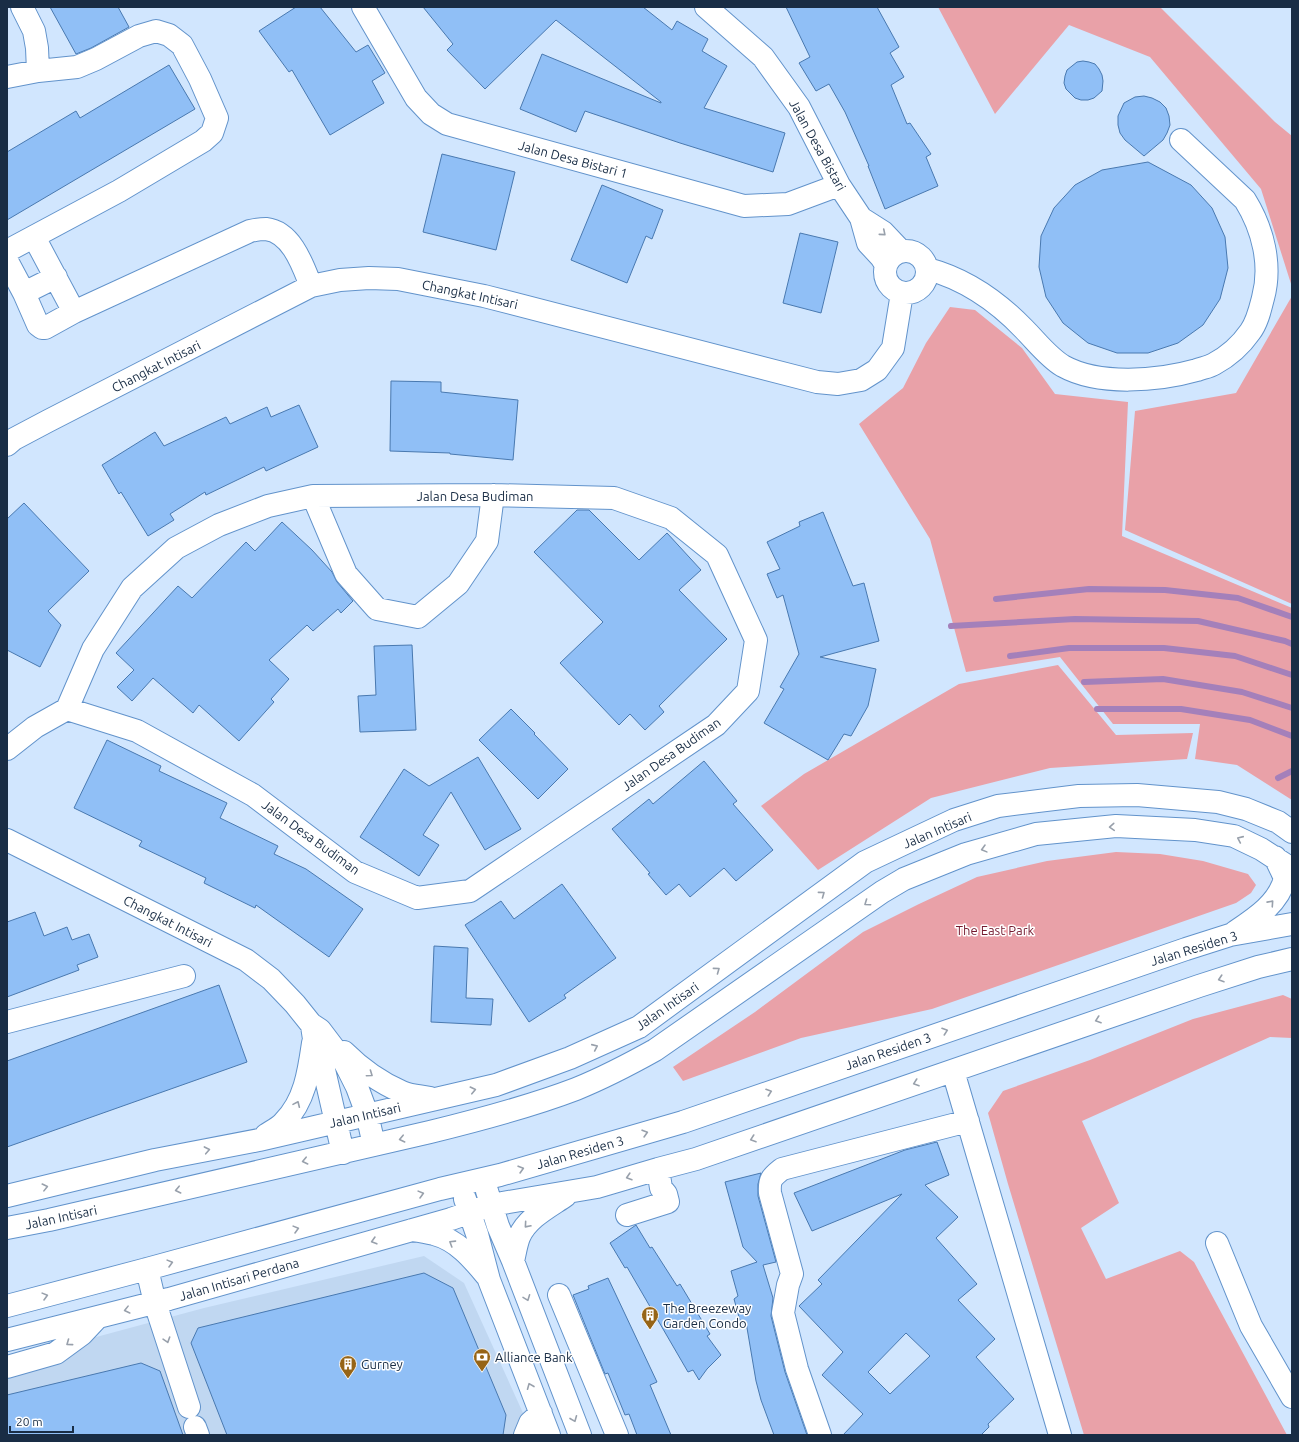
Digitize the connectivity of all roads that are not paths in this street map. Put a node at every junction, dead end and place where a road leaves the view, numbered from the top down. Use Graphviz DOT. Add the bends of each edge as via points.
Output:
graph roads {
  1 [pos="22,7"];
  2 [pos="363,7"];
  3 [pos="706,7"];
  4 [pos="38,71"];
  5 [pos="7,77"];
  6 [pos="1181,140"];
  7 [pos="839,185"];
  8 [pos="34,237"];
  9 [pos="7,251"];
  10 [pos="893,258"];
  11 [pos="7,261"];
  12 [pos="928,269"];
  13 [pos="56,277"];
  14 [pos="312,286"];
  15 [pos="24,293"];
  16 [pos="902,293"];
  17 [pos="74,312"];
  18 [pos="7,445"];
  19 [pos="493,495"];
  20 [pos="313,496"];
  21 [pos="67,709"];
  22 [pos="7,749"];
  23 [pos="1292,832"];
  24 [pos="7,840"];
  25 [pos="1283,863"];
  26 [pos="1292,924"];
  27 [pos="1230,935"];
  28 [pos="1292,959"];
  29 [pos="1258,967"];
  30 [pos="1292,973"];
  31 [pos="184,976"];
  32 [pos="7,1022"];
  33 [pos="315,1031"];
  34 [pos="953,1070"];
  35 [pos="435,1099"];
  36 [pos="367,1114"];
  37 [pos="968,1121"];
  38 [pos="336,1122"];
  39 [pos="259,1140"];
  40 [pos="374,1145"];
  41 [pos="343,1153"];
  42 [pos="658,1169"];
  43 [pos="483,1178"];
  44 [pos="461,1185"];
  45 [pos="569,1193"];
  46 [pos="7,1196"];
  47 [pos="491,1205"];
  48 [pos="469,1213"];
  49 [pos="627,1215"];
  50 [pos="7,1228"];
  51 [pos="411,1230"];
  52 [pos="1218,1243"];
  53 [pos="513,1261"];
  54 [pos="147,1269"];
  55 [pos="489,1280"];
  56 [pos="559,1294"];
  57 [pos="155,1303"];
  58 [pos="7,1306"];
  59 [pos="98,1317"];
  60 [pos="7,1340"];
  61 [pos="7,1367"];
  62 [pos="594,1382"];
  63 [pos="563,1393"];
  64 [pos="1292,1397"];
  65 [pos="541,1413"];
  66 [pos="194,1423"];
  67 [pos="525,1435"];
  68 [pos="549,1435"];
  69 [pos="580,1435"];
  70 [pos="617,1435"];
  71 [pos="820,1435"];
  72 [pos="1060,1435"];
  1 -- 4 [label="street" via="34,30"];
  2 -- 7 [label="street, Jalan Desa Bistari 1" via="416,98 431,114 447,124 744,206 788,204"];
  3 -- 7 [label="street, Jalan Desa Bistari" via="763,57 799,107"];
  4 -- 5 [label="street"];
  4 -- 8 [label="street" via="77,68 139,36 156,31 169,35 182,45 217,118 212,133 202,141 119,191"];
  6 -- 12 [label="street" via="1245,200 1263,238 1266,288 1257,318 1251,332 1213,365 1154,378 1121,380 1083,374 1063,366 998,305 966,283"];
  7 -- 10 [label="street, Jalan Desa Bistari" via="861,218 868,243 881,257"];
  8 -- 9 [label="street"];
  8 -- 13 [label="street"];
  10 -- 12 [label="street" via="915,252 921,256"];
  10 -- 16 [label="street" via="885,272 886,279 890,286"];
  11 -- 15 [label="street"];
  12 -- 16 [label="street" via="925,283 920,288"];
  13 -- 15 [label="street"];
  13 -- 17 [label="street"];
  14 -- 16 [label="street, Changkat Intisari" via="340,280 398,279 484,296 817,382 838,384 861,380 877,370 893,348"];
  14 -- 17 [label="street" via="293,248 280,234 266,229 255,230"];
  14 -- 18 [label="street, Changkat Intisari" via="48,421"];
  15 -- 17 [label="street" via="38,325 42,328"];
  19 -- 20 [label="street, Jalan Desa Budiman"];
  19 -- 20 [label="street" via="486,541 458,584 418,617 377,609 346,574"];
  19 -- 21 [label="street, Jalan Desa Budiman" via="614,498 671,518 717,555 756,640 748,691 716,725 470,891 417,898 355,872 253,795 138,731"];
  20 -- 21 [label="street, Jalan Desa Budiman" via="268,506 226,522 176,548 132,588 93,649"];
  21 -- 22 [label="street" via="35,727"];
  35 -- 23 [label="street, Jalan Intisari, one-way" via="496,1085 570,1058 639,1027 865,862 954,820 998,806 1080,796 1137,795 1218,802 1246,809 1278,822"];
  24 -- 33 [label="street, Changkat Intisari" via="246,960 272,979"];
  27 -- 25 [label="street, one-way" via="1275,900 1285,878"];
  25 -- 40 [label="street, Jalan Intisari, one-way" via="1234,836 1195,830 1116,826 1036,834 966,854 904,879 882,892 655,1050 626,1066 576,1089 492,1116"];
  26 -- 27 [label="street, Jalan Residen 3"];
  43 -- 27 [label="street, Jalan Residen 3, one-way" via="683,1122"];
  28 -- 29 [label="street"];
  29 -- 30 [label="street"];
  29 -- 34 [label="street, one-way"];
  31 -- 32 [label="street"];
  33 -- 35 [label="street, one-way" via="332,1039 354,1062 374,1077 403,1093"];
  33 -- 36 [label="street, Changkat Intisari" via="345,1063"];
  33 -- 38 [label="street, Changkat Intisari"];
  39 -- 33 [label="street, one-way" via="284,1123 295,1109 307,1078"];
  34 -- 37 [label="street"];
  34 -- 42 [label="street, one-way" via="696,1159"];
  35 -- 36 [label="street, Jalan Intisari"];
  36 -- 38 [label="street, Jalan Intisari"];
  36 -- 40 [label="street, Changkat Intisari"];
  37 -- 71 [label="street" via="782,1169 772,1178 770,1193 792,1274 783,1313"];
  37 -- 72 [label="street"];
  38 -- 39 [label="street, Jalan Intisari"];
  38 -- 41 [label="street, Changkat Intisari"];
  46 -- 39 [label="street, Jalan Intisari, one-way" via="155,1160"];
  40 -- 41 [label="street, Jalan Intisari"];
  41 -- 50 [label="street, Jalan Intisari, one-way"];
  42 -- 45 [label="street, one-way"];
  42 -- 49 [label="street" via="661,1188 668,1202"];
  43 -- 44 [label="street, Jalan Residen 3"];
  43 -- 47 [label="street"];
  44 -- 48 [label="street"];
  54 -- 44 [label="street, one-way"];
  45 -- 47 [label="street"];
  45 -- 53 [label="street, one-way" via="529,1221 518,1239"];
  47 -- 48 [label="street"];
  47 -- 53 [label="street"];
  48 -- 51 [label="street, Jalan Intisari Perdana"];
  48 -- 55 [label="street"];
  55 -- 51 [label="street, one-way" via="464,1251 450,1241 435,1234"];
  51 -- 57 [label="street, Jalan Intisari Perdana, one-way"];
  52 -- 64 [label="street" via="1251,1326"];
  53 -- 63 [label="street, one-way"];
  54 -- 57 [label="street"];
  58 -- 54 [label="street, one-way"];
  65 -- 55 [label="street, one-way"];
  56 -- 62 [label="street"];
  57 -- 59 [label="street, Jalan Intisari Perdana, one-way"];
  57 -- 66 [label="street, one-way"];
  59 -- 60 [label="street, Jalan Intisari Perdana"];
  59 -- 61 [label="street, one-way" via="82,1334 56,1353"];
  62 -- 63 [label="street"];
  62 -- 70 [label="street"];
  63 -- 69 [label="street, one-way"];
  65 -- 67 [label="street" via="530,1423"];
  65 -- 68 [label="street"];
}
